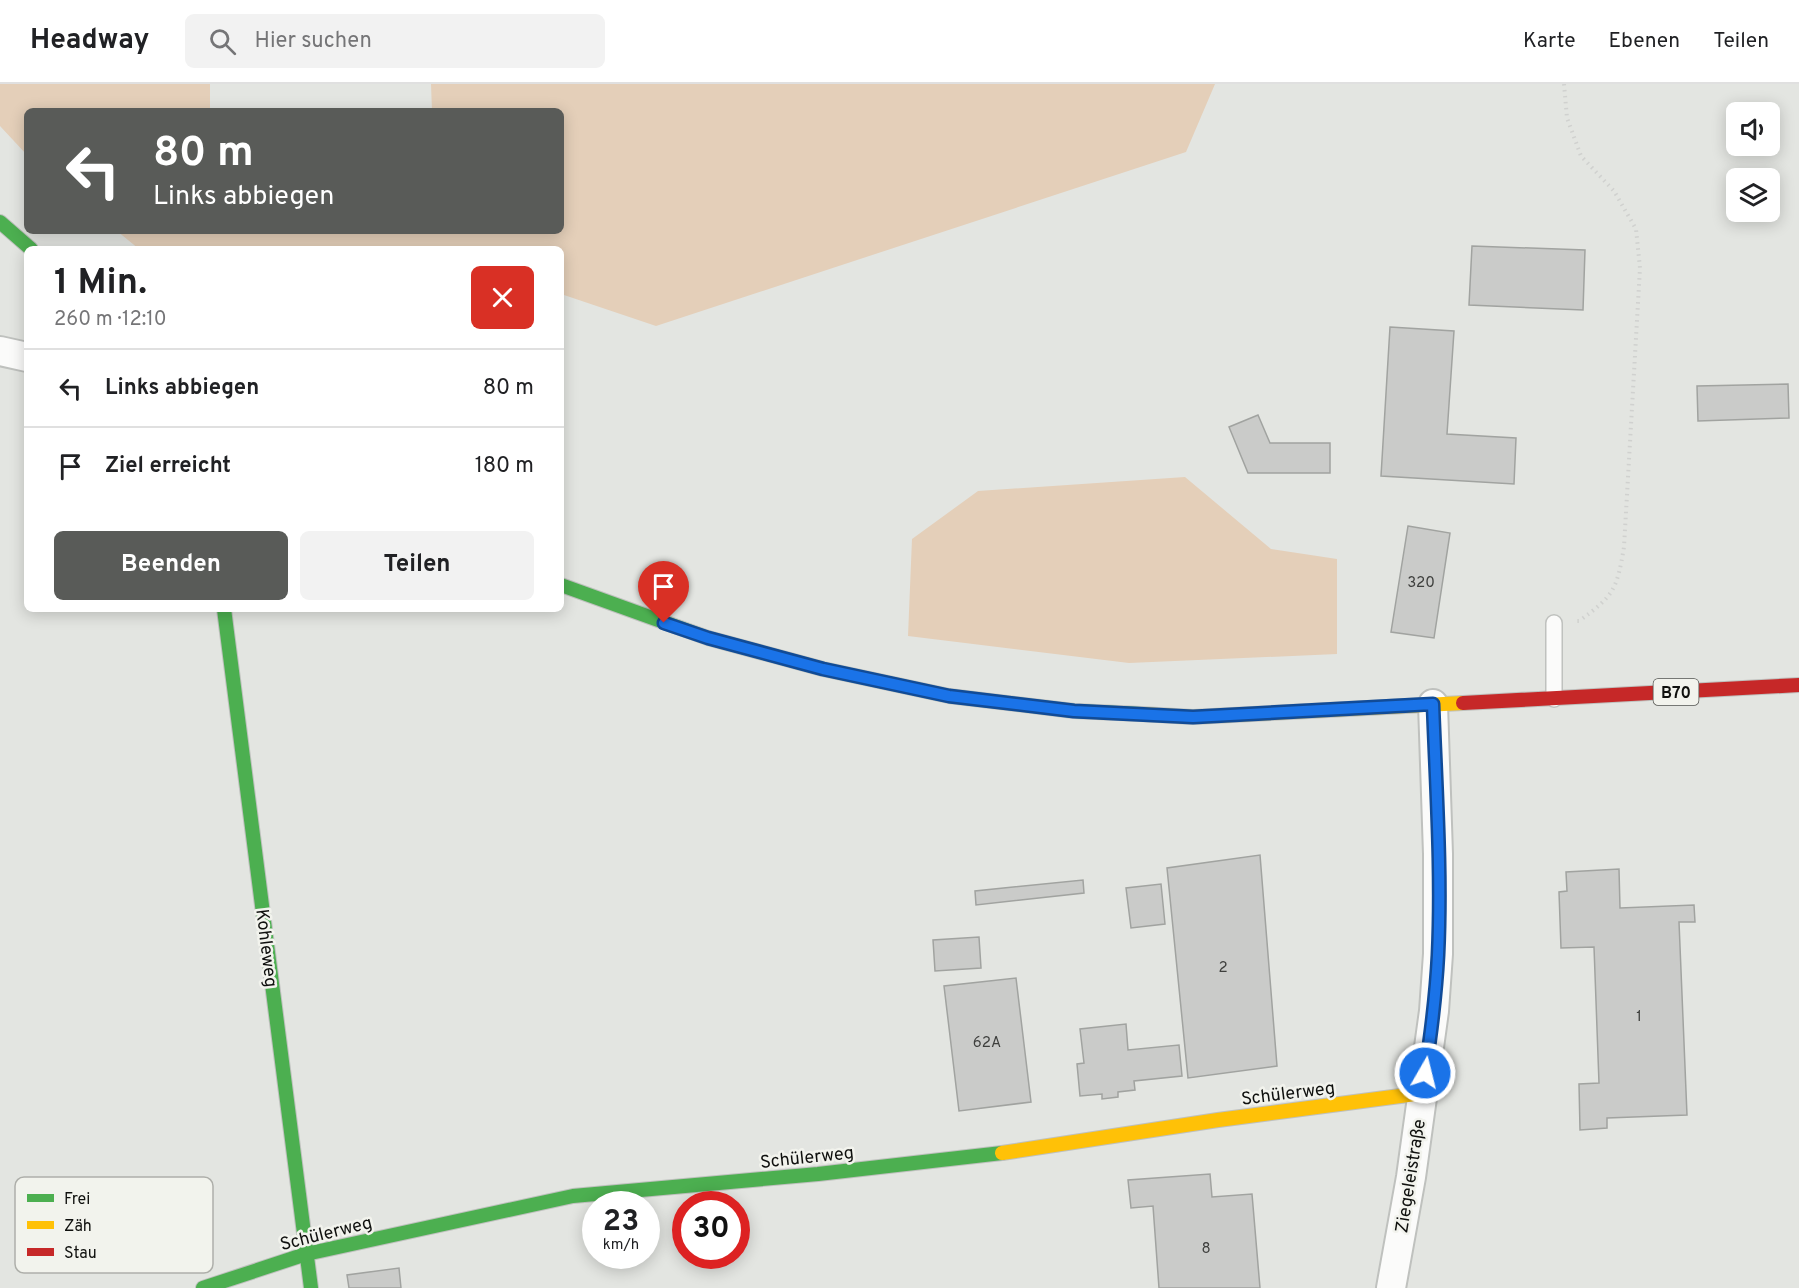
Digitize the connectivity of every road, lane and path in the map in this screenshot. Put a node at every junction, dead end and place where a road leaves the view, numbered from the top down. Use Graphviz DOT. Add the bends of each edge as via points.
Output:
graph roads {
  1 [pos="1564,84"];
  2 [pos="0,222"];
  3 [pos="28,246"];
  4 [pos="0,351"];
  5 [pos="24,356"];
  6 [pos="564,586"];
  7 [pos="224,612"];
  8 [pos="1554,623"];
  9 [pos="1799,685"];
  10 [pos="1554,699"];
  11 [pos="1433,704"];
  12 [pos="1423,1093"];
  13 [pos="306,1254"];
  14 [pos="203,1288"];
  15 [pos="311,1288"];
  16 [pos="1391,1288"];
  1 -- 8 [label="path" via="1566,118 1581,156 1614,191 1636,229 1640,268 1619,578 1604,603 1579,621"];
  2 -- 3 [label="street"];
  4 -- 5 [label="street"];
  6 -- 11 [label="street, B70" via="708,638 823,669 949,696 1074,711 1193,717"];
  7 -- 13 [label="street, Kohleweg"];
  8 -- 10 [label="lane"];
  9 -- 10 [label="street, B70"];
  10 -- 11 [label="street, B70"];
  11 -- 12 [label="street, Ziegeleistraße" via="1438,954"];
  12 -- 13 [label="street, Schülerweg" via="995,1154 573,1196"];
  12 -- 16 [label="street, Ziegeleistraße"];
  13 -- 14 [label="street, Schülerweg"];
  13 -- 15 [label="street, Kohleweg"];
}
